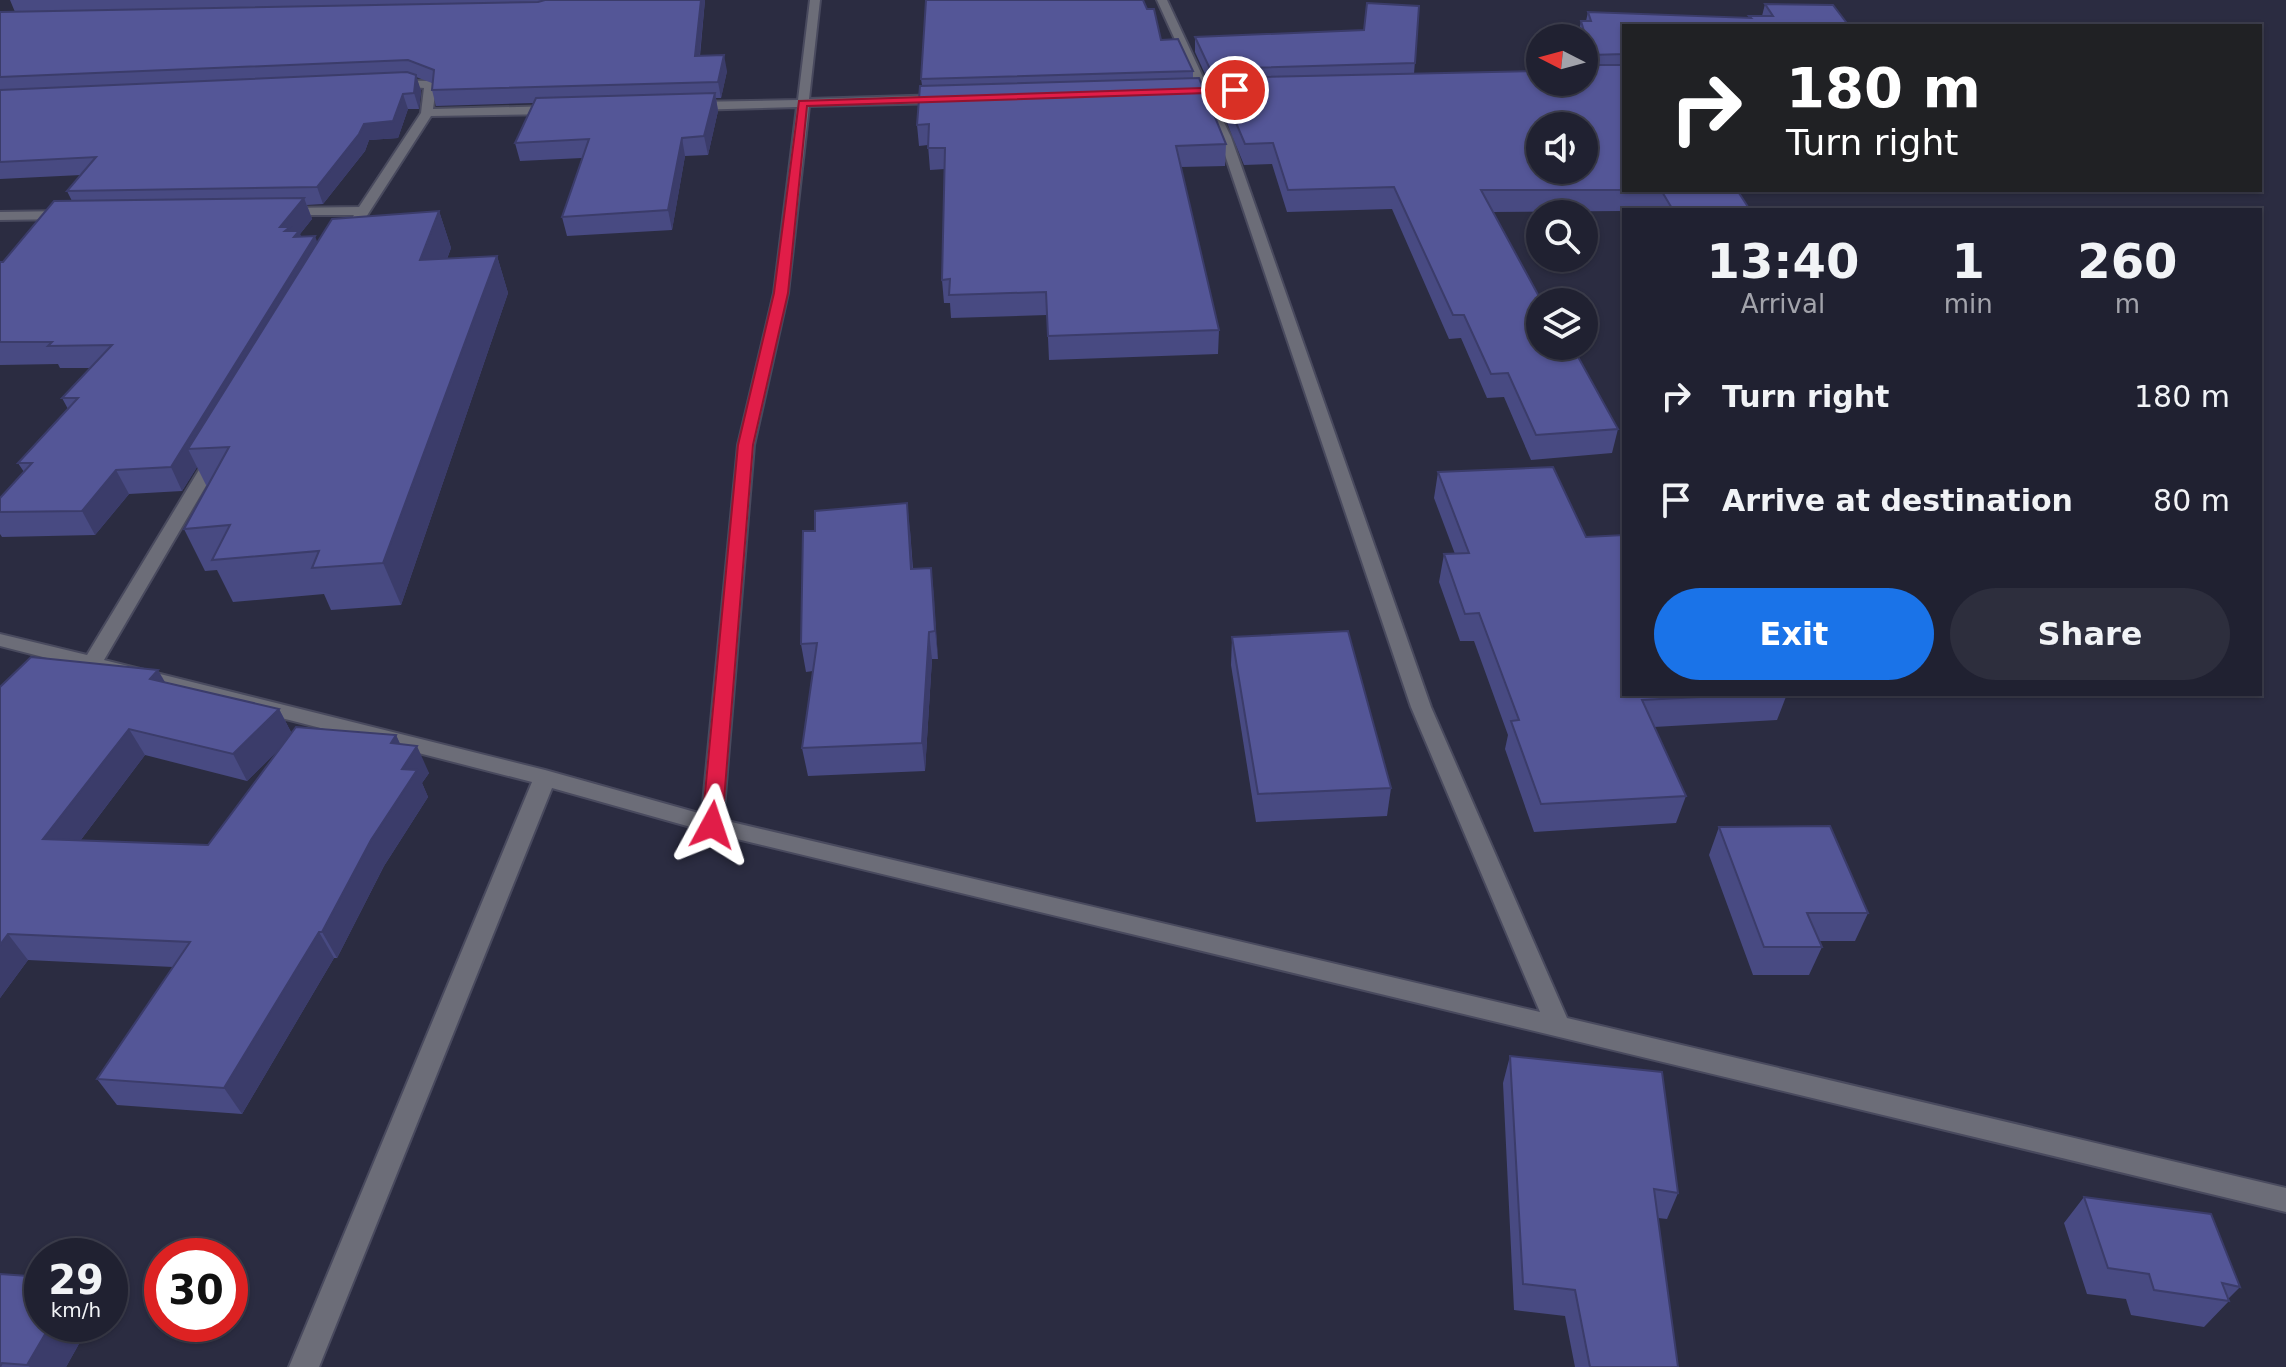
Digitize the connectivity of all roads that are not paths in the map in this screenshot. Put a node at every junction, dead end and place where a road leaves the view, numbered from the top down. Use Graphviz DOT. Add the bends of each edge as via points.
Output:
graph roads {
  1 [pos="815,0"];
  2 [pos="1162,0"];
  3 [pos="381,83"];
  4 [pos="1251,90"];
  5 [pos="1205,91"];
  6 [pos="1165,92"];
  7 [pos="956,99"];
  8 [pos="802,103"];
  9 [pos="677,107"];
  10 [pos="568,109"];
  11 [pos="427,113"];
  12 [pos="361,211"];
  13 [pos="267,212"];
  14 [pos="79,215"];
  15 [pos="0,216"];
  16 [pos="337,252"];
  17 [pos="222,444"];
  18 [pos="0,640"];
  19 [pos="92,663"];
  20 [pos="545,778"];
  21 [pos="712,825"];
  22 [pos="1558,1026"];
  23 [pos="2286,1200"];
  24 [pos="304,1367"];
  1 -- 8 [label="street"];
  2 -- 5 [label="street"];
  3 -- 11 [label="street" via="426,83"];
  4 -- 5 [label="street"];
  5 -- 6 [label="street"];
  5 -- 22 [label="street" via="1421,707"];
  7 -- 8 [label="street"];
  8 -- 9 [label="street"];
  8 -- 21 [label="street" via="781,293 746,445"];
  10 -- 11 [label="street"];
  11 -- 12 [label="street"];
  12 -- 13 [label="street"];
  12 -- 16 [label="street"];
  14 -- 15 [label="street"];
  17 -- 19 [label="street"];
  18 -- 19 [label="street"];
  19 -- 20 [label="street"];
  20 -- 21 [label="street"];
  20 -- 24 [label="street"];
  21 -- 22 [label="street"];
  22 -- 23 [label="street"];
}
